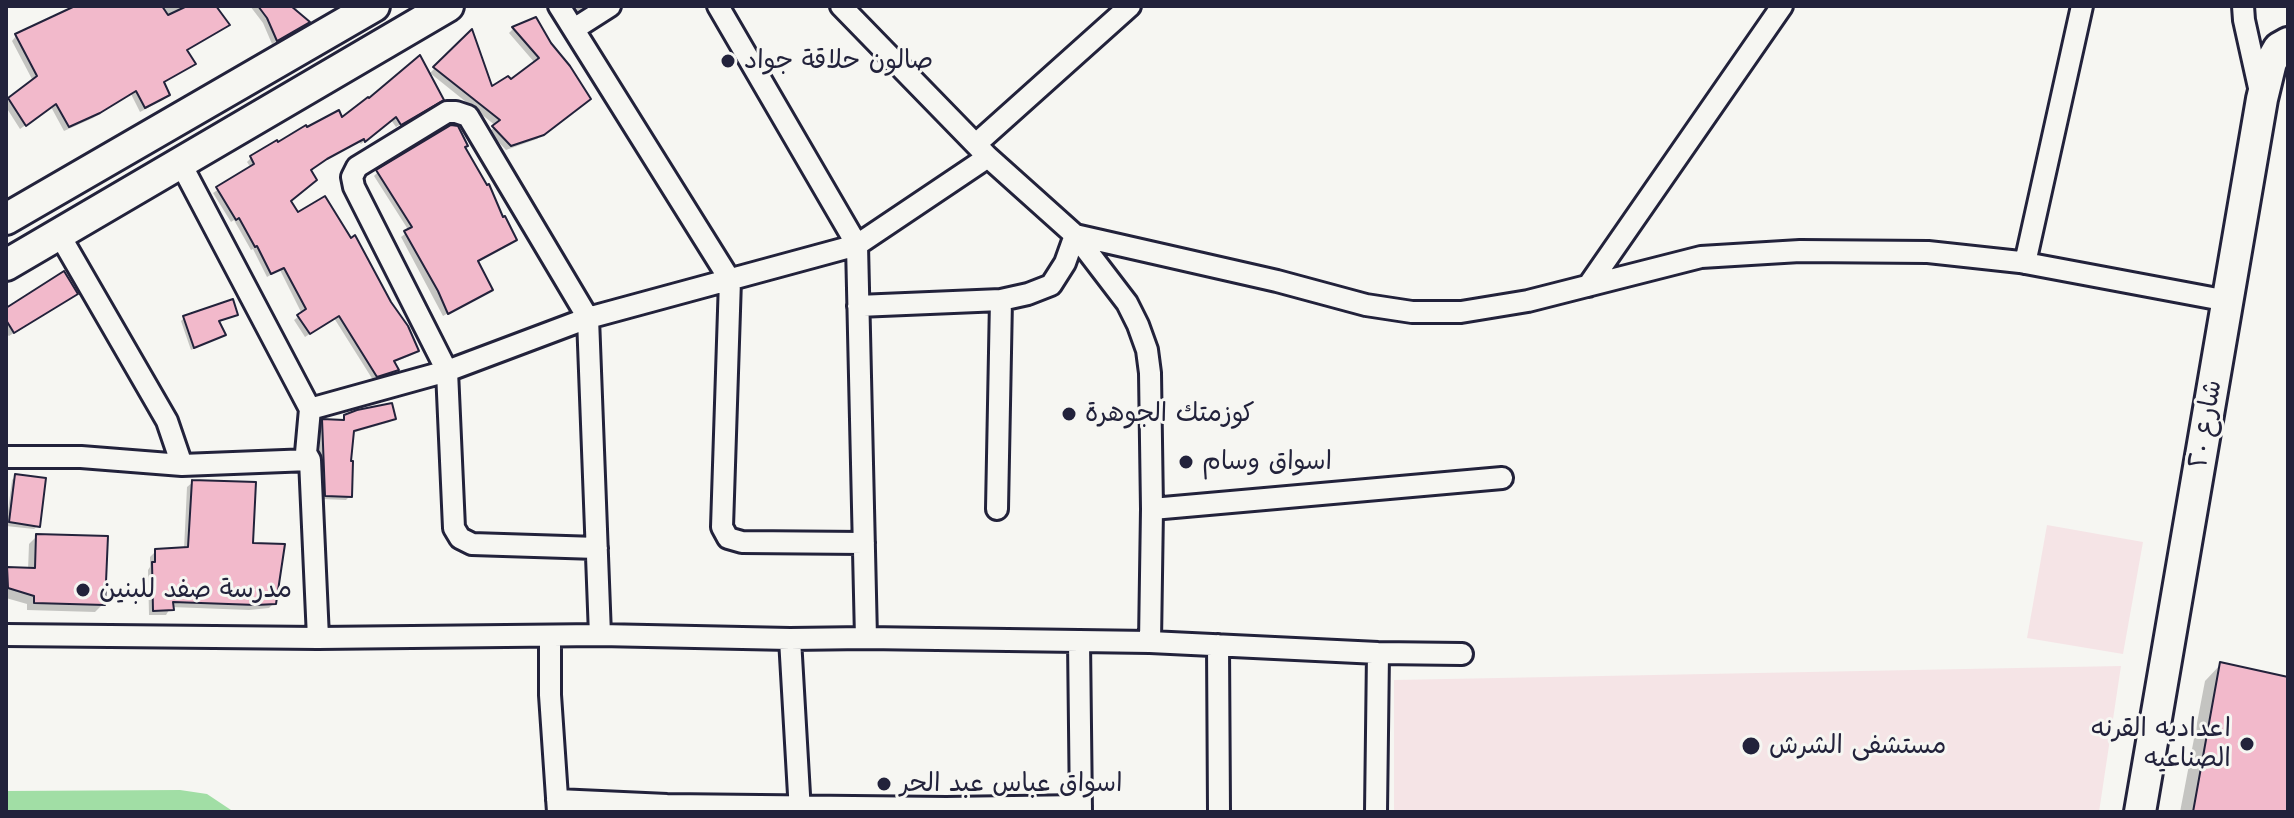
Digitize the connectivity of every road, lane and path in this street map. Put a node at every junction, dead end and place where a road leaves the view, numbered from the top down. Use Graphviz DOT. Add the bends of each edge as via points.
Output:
graph roads {
  1 [pos="374,6"];
  2 [pos="448,6"];
  3 [pos="559,6"];
  4 [pos="610,6"];
  5 [pos="718,6"];
  6 [pos="1130,6"];
  7 [pos="1782,6"];
  8 [pos="2082,6"];
  9 [pos="2243,6"];
  10 [pos="845,7"];
  11 [pos="574,29"];
  12 [pos="2288,43"];
  13 [pos="2262,99"];
  14 [pos="982,151"];
  15 [pos="181,164"];
  16 [pos="8,214"];
  17 [pos="59,234"];
  18 [pos="1075,235"];
  19 [pos="857,245"];
  20 [pos="2025,263"];
  21 [pos="6,265"];
  22 [pos="730,280"];
  23 [pos="1588,286"];
  24 [pos="1001,300"];
  25 [pos="2228,301"];
  26 [pos="858,306"];
  27 [pos="588,318"];
  28 [pos="447,371"];
  29 [pos="310,409"];
  30 [pos="6,457"];
  31 [pos="310,460"];
  32 [pos="182,465"];
  33 [pos="1502,478"];
  34 [pos="997,509"];
  35 [pos="1152,509"];
  36 [pos="864,543"];
  37 [pos="597,548"];
  38 [pos="6,635"];
  39 [pos="600,635"];
  40 [pos="550,637"];
  41 [pos="318,638"];
  42 [pos="866,638"];
  43 [pos="790,639"];
  44 [pos="1079,641"];
  45 [pos="1150,642"];
  46 [pos="1218,645"];
  47 [pos="1378,653"];
  48 [pos="1462,654"];
  49 [pos="557,806"];
  50 [pos="667,808"];
  51 [pos="800,808"];
  52 [pos="1081,809"];
  53 [pos="946,810"];
  54 [pos="1219,812"];
  55 [pos="1376,812"];
  56 [pos="2140,812"];
  1 -- 16 [label="street"];
  2 -- 15 [label="street"];
  3 -- 11 [label="street"];
  4 -- 11 [label="street"];
  5 -- 19 [label="street"];
  6 -- 14 [label="street"];
  7 -- 23 [label="street"];
  8 -- 20 [label="street"];
  9 -- 13 [label="street"];
  10 -- 14 [label="street"];
  11 -- 22 [label="street"];
  12 -- 13 [label="street, شارع ٢٠" via="2271,62"];
  13 -- 25 [label="street, شارع ٢٠"];
  14 -- 18 [label="street"];
  14 -- 19 [label="street"];
  15 -- 17 [label="street"];
  15 -- 29 [label="street"];
  17 -- 21 [label="street"];
  17 -- 32 [label="street" via="167,421"];
  18 -- 23 [label="street" via="1412,312 1461,312"];
  18 -- 24 [label="street" via="1051,285"];
  18 -- 35 [label="street" via="1127,303 1147,350"];
  19 -- 22 [label="street"];
  19 -- 26 [label="street"];
  20 -- 23 [label="street" via="1928,252 1757,253 1701,257"];
  20 -- 25 [label="street"];
  22 -- 27 [label="street"];
  22 -- 36 [label="street" via="722,527 728,538 742,542"];
  24 -- 26 [label="street"];
  24 -- 34 [label="street"];
  25 -- 56 [label="street, شارع ٢٠"];
  26 -- 36 [label="street"];
  27 -- 28 [label="street"];
  27 -- 28 [label="street" via="468,116 447,112 357,167 352,177"];
  27 -- 37 [label="street"];
  28 -- 29 [label="street"];
  28 -- 37 [label="street" via="454,528 460,538 472,544"];
  29 -- 31 [label="street"];
  30 -- 32 [label="street"];
  31 -- 32 [label="street"];
  31 -- 41 [label="street"];
  33 -- 35 [label="street"];
  35 -- 45 [label="street"];
  36 -- 42 [label="street"];
  37 -- 39 [label="street"];
  38 -- 41 [label="street"];
  39 -- 40 [label="street"];
  39 -- 43 [label="street"];
  40 -- 41 [label="street"];
  40 -- 49 [label="street"];
  42 -- 43 [label="street"];
  42 -- 44 [label="street"];
  43 -- 51 [label="street"];
  44 -- 45 [label="street"];
  44 -- 52 [label="street"];
  45 -- 46 [label="street"];
  46 -- 47 [label="street"];
  46 -- 54 [label="street"];
  47 -- 48 [label="street"];
  47 -- 55 [label="street"];
  49 -- 50 [label="street"];
  50 -- 51 [label="street"];
  51 -- 53 [label="street"];
  52 -- 53 [label="street"];
}
